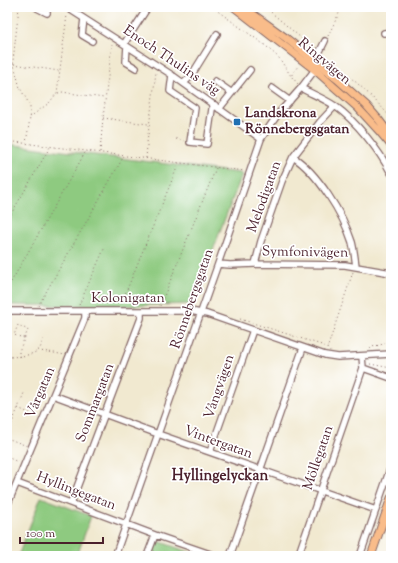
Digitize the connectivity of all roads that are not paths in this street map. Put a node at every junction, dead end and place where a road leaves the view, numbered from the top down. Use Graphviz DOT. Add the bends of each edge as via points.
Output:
graph roads {
  1 [pos="37,7"];
  2 [pos="148,7"];
  3 [pos="234,7"];
  4 [pos="243,7"];
  5 [pos="67,8"];
  6 [pos="47,13"];
  7 [pos="84,19"];
  8 [pos="391,32"];
  9 [pos="384,33"];
  10 [pos="217,34"];
  11 [pos="92,41"];
  12 [pos="325,42"];
  13 [pos="126,45"];
  14 [pos="316,65"];
  15 [pos="136,68"];
  16 [pos="250,70"];
  17 [pos="172,75"];
  18 [pos="215,81"];
  19 [pos="184,84"];
  20 [pos="272,88"];
  21 [pos="302,88"];
  22 [pos="232,93"];
  23 [pos="290,101"];
  24 [pos="335,106"];
  25 [pos="217,107"];
  26 [pos="391,136"];
  27 [pos="260,138"];
  28 [pos="391,145"];
  29 [pos="293,157"];
  30 [pos="391,173"];
  31 [pos="218,264"];
  32 [pos="255,264"];
  33 [pos="356,266"];
  34 [pos="391,273"];
  35 [pos="7,311"];
  36 [pos="85,311"];
  37 [pos="141,312"];
  38 [pos="200,312"];
  39 [pos="253,330"];
  40 [pos="304,348"];
  41 [pos="391,354"];
  42 [pos="362,356"];
  43 [pos="363,368"];
  44 [pos="391,378"];
  45 [pos="53,395"];
  46 [pos="104,414"];
  47 [pos="158,434"];
  48 [pos="210,452"];
  49 [pos="391,466"];
  50 [pos="261,471"];
  51 [pos="17,482"];
  52 [pos="320,491"];
  53 [pos="391,498"];
  54 [pos="71,503"];
  55 [pos="7,506"];
  56 [pos="376,510"];
  57 [pos="126,524"];
  58 [pos="155,535"];
  59 [pos="196,549"];
  60 [pos="115,556"];
  61 [pos="147,556"];
  62 [pos="194,556"];
  63 [pos="216,556"];
  64 [pos="230,556"];
  65 [pos="298,556"];
  66 [pos="360,556"];
  67 [pos="371,556"];
  1 -- 6 [label="street"];
  2 -- 13 [label="street"];
  3 -- 14 [label="main road, Ringvägen" via="302,60"];
  4 -- 14 [label="main road, Ringvägen" via="286,38"];
  5 -- 7 [label="street, Enoch Thulins väg"];
  7 -- 11 [label="street" via="82,35"];
  7 -- 13 [label="street, Enoch Thulins väg"];
  8 -- 9 [label="street"];
  10 -- 19 [label="street"];
  12 -- 14 [label="street, Rönnebergsgatan"];
  13 -- 15 [label="street" via="126,62"];
  13 -- 17 [label="street, Enoch Thulins väg"];
  14 -- 21 [label="street, Rönnebergsgatan"];
  14 -- 26 [label="main road, Ringvägen" via="366,105"];
  14 -- 28 [label="main road, Ringvägen"];
  16 -- 22 [label="street"];
  17 -- 19 [label="street, Enoch Thulins väg"];
  17 -- 25 [label="street" via="170,91 195,108 190,142 207,144 212,109"];
  18 -- 22 [label="street"];
  19 -- 25 [label="street, Enoch Thulins väg"];
  20 -- 23 [label="street"];
  21 -- 23 [label="street, Rönnebergsgatan"];
  21 -- 24 [label="street, Ringvägen"];
  22 -- 25 [label="street"];
  23 -- 27 [label="street, Rönnebergsgatan"];
  24 -- 29 [label="street, Melodigatan"];
  24 -- 30 [label="street, Ringvägen" via="359,128"];
  25 -- 27 [label="street, Enoch Thulins väg"];
  27 -- 31 [label="street, Rönnebergsgatan"];
  29 -- 32 [label="street, Melodigatan" via="282,181"];
  29 -- 33 [label="street" via="307,168 333,202 351,240"];
  31 -- 32 [label="street, Symfonivägen"];
  31 -- 38 [label="street, Rönnebergsgatan"];
  32 -- 33 [label="street, Symfonivägen"];
  33 -- 34 [label="street, Symfonivägen"];
  35 -- 36 [label="street, Kolonigatan"];
  36 -- 37 [label="street, Kolonigatan"];
  36 -- 45 [label="street, Vårgatan" via="85,318"];
  37 -- 38 [label="street, Kolonigatan"];
  37 -- 46 [label="street, Sommargatan" via="141,318"];
  38 -- 39 [label="street, Kolonigatan"];
  38 -- 47 [label="street, Rönnebergsgatan"];
  39 -- 40 [label="street, Kolonigatan"];
  39 -- 48 [label="street, Vångvägen"];
  40 -- 42 [label="street, Kolonigatan" via="338,357"];
  40 -- 50 [label="street"];
  41 -- 42 [label="street, Kolonigatan"];
  42 -- 43 [label="street"];
  43 -- 44 [label="street"];
  43 -- 52 [label="street, Möllegatan"];
  45 -- 46 [label="street, Vintergatan"];
  45 -- 51 [label="street, Vårgatan"];
  46 -- 47 [label="street, Vintergatan"];
  46 -- 54 [label="street, Sommargatan"];
  47 -- 48 [label="street, Vintergatan"];
  47 -- 57 [label="street, Rönnebergsgatan"];
  48 -- 50 [label="street, Vintergatan"];
  49 -- 56 [label="street"];
  50 -- 52 [label="street, Vintergatan"];
  50 -- 64 [label="street"];
  51 -- 54 [label="street, Hyllingegatan"];
  51 -- 55 [label="street, Vårgatan"];
  52 -- 56 [label="street, Vintergatan"];
  52 -- 65 [label="street, Möllegatan"];
  53 -- 67 [label="main road"];
  54 -- 57 [label="street, Hyllingegatan"];
  56 -- 66 [label="street"];
  57 -- 58 [label="street, Hyllingegatan"];
  57 -- 60 [label="street, Rönnebergsgatan"];
  58 -- 59 [label="street, Hyllingegatan"];
  58 -- 61 [label="street"];
  59 -- 62 [label="street"];
  59 -- 63 [label="street, Hyllingegatan"];
}
